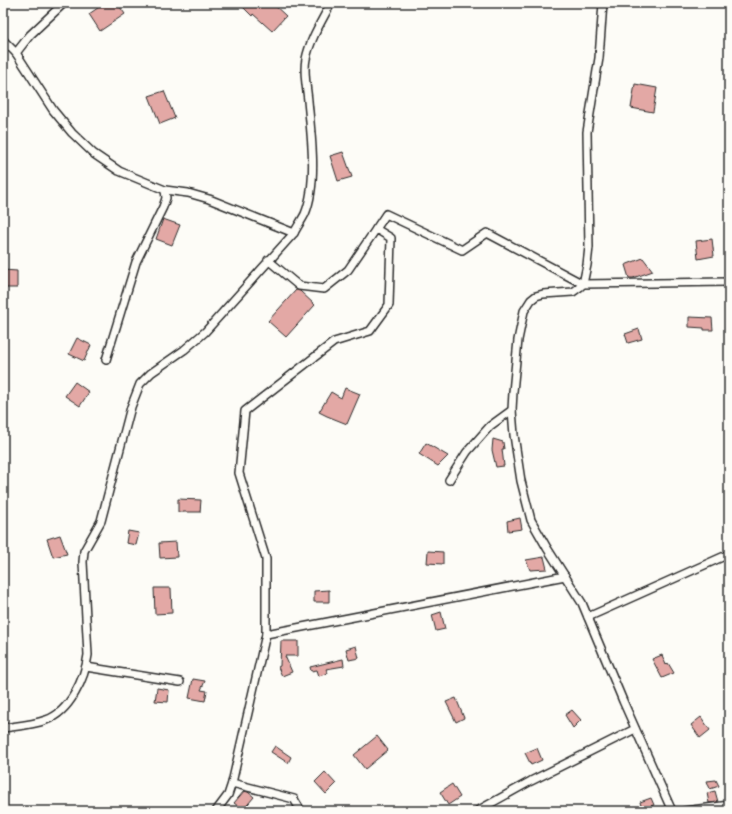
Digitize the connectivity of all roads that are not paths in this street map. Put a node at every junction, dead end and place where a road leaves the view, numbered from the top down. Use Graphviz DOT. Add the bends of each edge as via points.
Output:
graph roads {
  1 [pos="64,3"];
  2 [pos="331,3"];
  3 [pos="603,3"];
  4 [pos="4,44"];
  5 [pos="16,53"];
  6 [pos="165,190"];
  7 [pos="376,230"];
  8 [pos="294,232"];
  9 [pos="268,260"];
  10 [pos="729,282"];
  11 [pos="583,284"];
  12 [pos="106,360"];
  13 [pos="512,410"];
  14 [pos="449,480"];
  15 [pos="729,554"];
  16 [pos="565,576"];
  17 [pos="588,616"];
  18 [pos="266,634"];
  19 [pos="86,667"];
  20 [pos="180,682"];
  21 [pos="3,728"];
  22 [pos="635,729"];
  23 [pos="232,783"];
  24 [pos="729,805"];
  25 [pos="216,811"];
  26 [pos="301,811"];
  27 [pos="477,811"];
  28 [pos="672,811"];
  29 [pos="685,811"];
  1 -- 5 [label="street" via="30,35"];
  2 -- 8 [label="street" via="311,40 306,60 312,162 311,189 305,214"];
  3 -- 11 [label="street" via="599,58 587,132 589,247"];
  4 -- 5 [label="street"];
  5 -- 6 [label="street" via="54,110 72,133 94,154 119,171"];
  6 -- 8 [label="street" via="209,199"];
  6 -- 12 [label="street" via="163,207 136,262"];
  7 -- 9 [label="street" via="348,270 324,288 299,286"];
  7 -- 11 [label="street" via="386,214 462,250 487,233"];
  7 -- 18 [label="street" via="391,238 389,305 370,331 334,342 245,411 239,472 266,560"];
  8 -- 9 [label="street"];
  9 -- 19 [label="street" via="205,332 151,372 140,384 135,395 101,522 84,551 88,655"];
  10 -- 11 [label="street"];
  11 -- 13 [label="street" via="573,292 536,296 524,311 518,340"];
  13 -- 14 [label="street" via="490,426 467,452"];
  13 -- 16 [label="street" via="521,481 531,520"];
  15 -- 17 [label="street"];
  16 -- 17 [label="street"];
  16 -- 18 [label="street"];
  17 -- 22 [label="street"];
  18 -- 23 [label="street"];
  19 -- 20 [label="street"];
  19 -- 21 [label="street" via="75,694 53,717"];
  22 -- 27 [label="street"];
  22 -- 28 [label="street"];
  23 -- 25 [label="street" via="228,795"];
  23 -- 26 [label="street" via="294,799"];
  24 -- 29 [label="street"];
}
